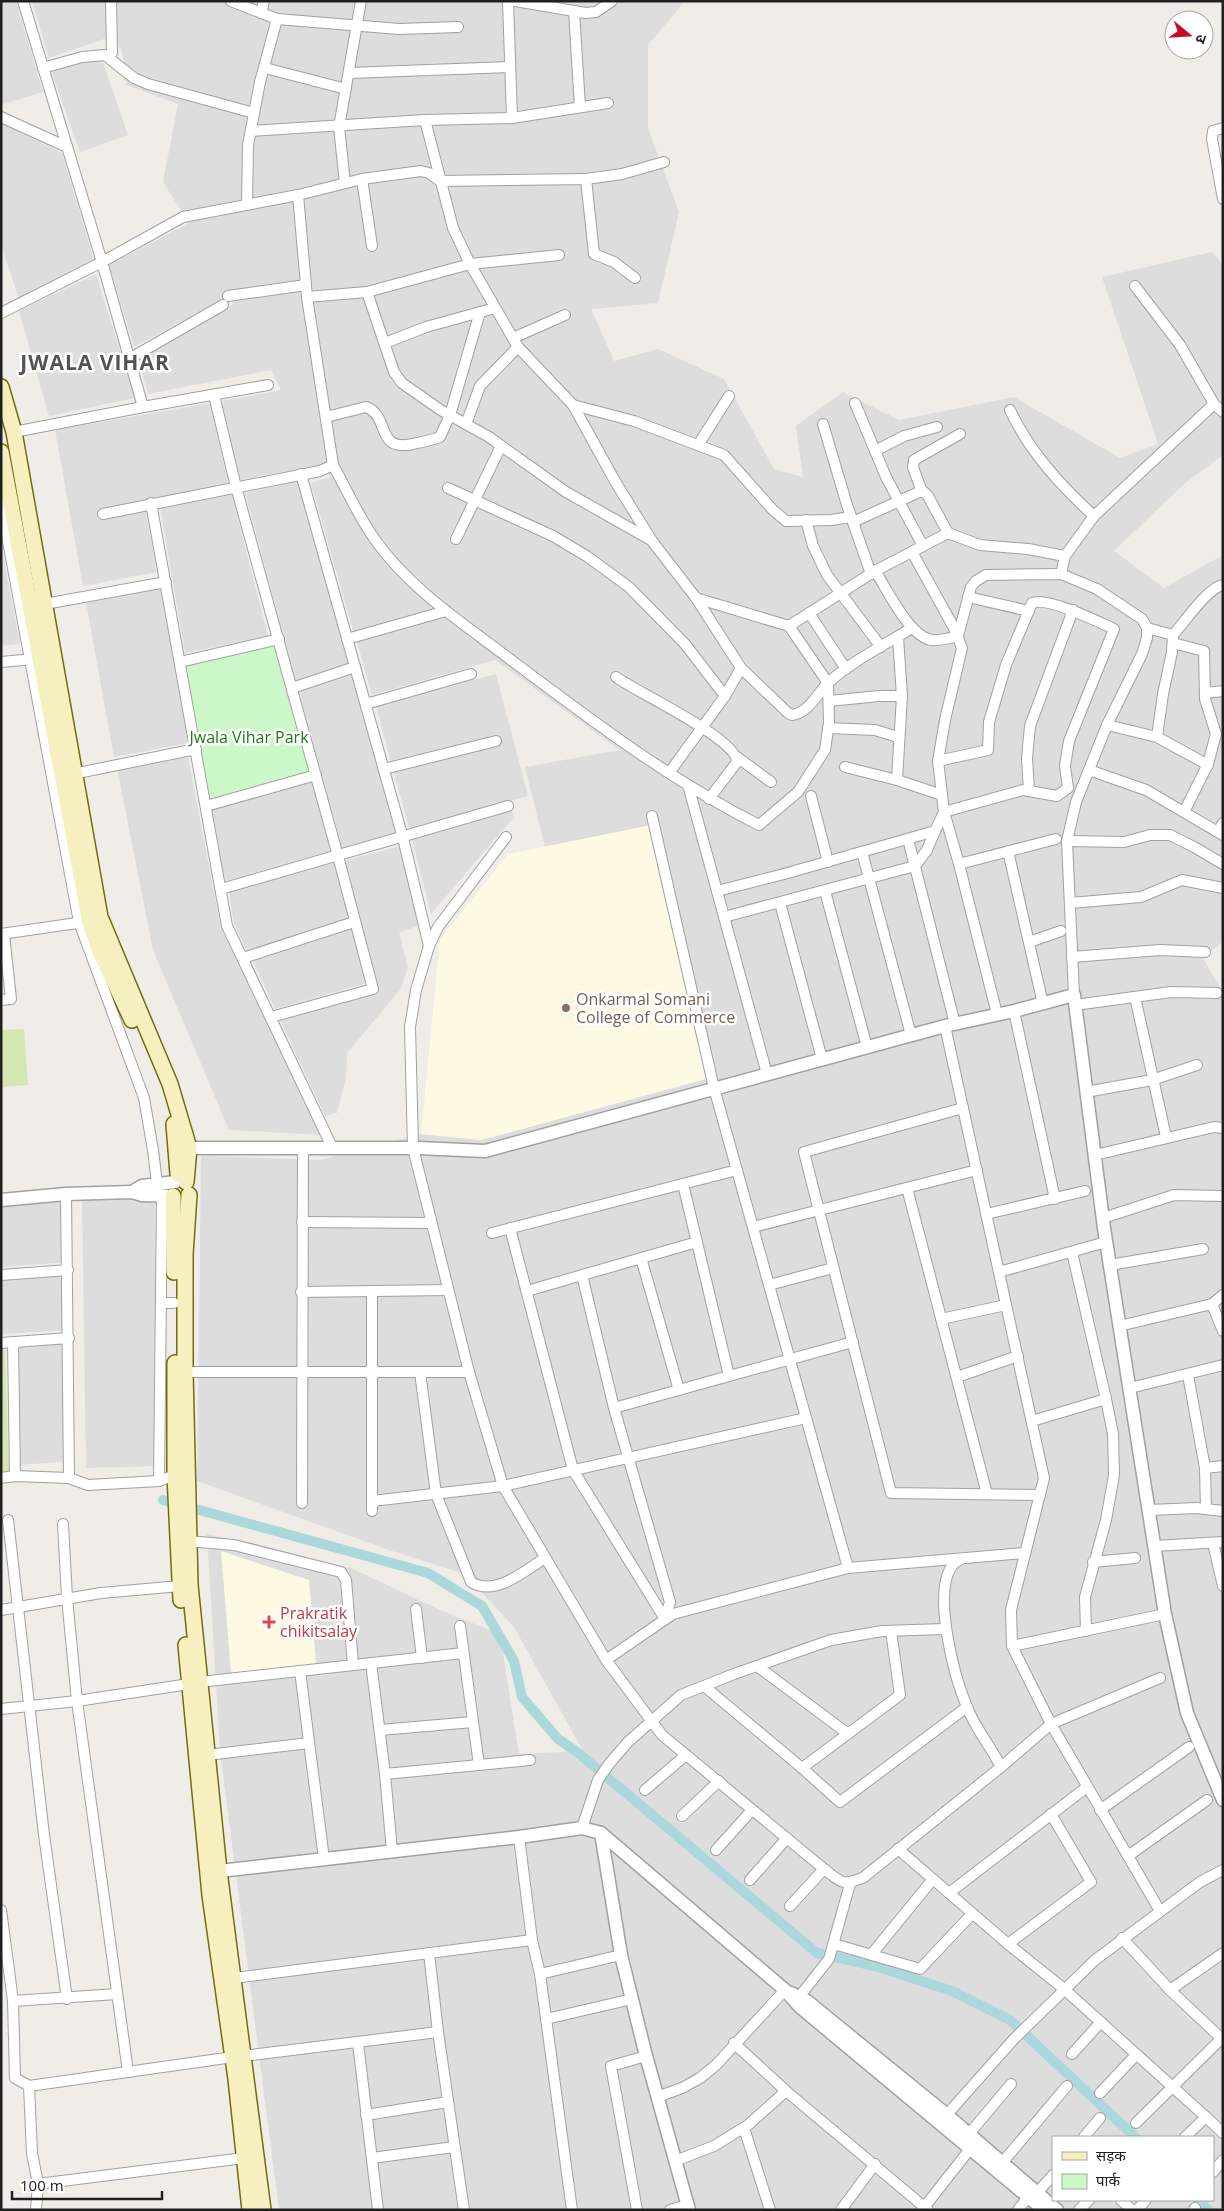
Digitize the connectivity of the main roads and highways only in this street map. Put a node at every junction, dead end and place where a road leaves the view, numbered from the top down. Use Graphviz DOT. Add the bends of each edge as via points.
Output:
graph roads {
  1 [pos="1,387"];
  2 [pos="1,452"];
  3 [pos="68,775"];
  4 [pos="90,922"];
  5 [pos="177,1188"];
  6 [pos="180,1480"];
  7 [pos="184,1537"];
  8 [pos="195,1683"];
  9 [pos="214,1871"];
  10 [pos="238,2057"];
  11 [pos="250,2210"];
  12 [pos="263,2210"];
  1 -- 3 [label="main road" via="14,432 44,604"];
  2 -- 3 [label="main road" via="35,659"];
  3 -- 4 [label="main road"];
  4 -- 5 [label="main road" via="99,949 164,1087 175,1130"];
  4 -- 5 [label="main road" via="170,1084 189,1148"];
  5 -- 6 [label="main road" via="185,1254 185,1372"];
  5 -- 6 [label="main road" via="168,1303"];
  6 -- 7 [label="main road"];
  7 -- 8 [label="main road"];
  7 -- 8 [label="main road" via="180,1586"];
  8 -- 9 [label="main road"];
  8 -- 9 [label="main road" via="207,1755"];
  9 -- 10 [label="main road"];
  9 -- 10 [label="main road" via="234,1978"];
  10 -- 11 [label="main road"];
  10 -- 12 [label="main road"];
}
